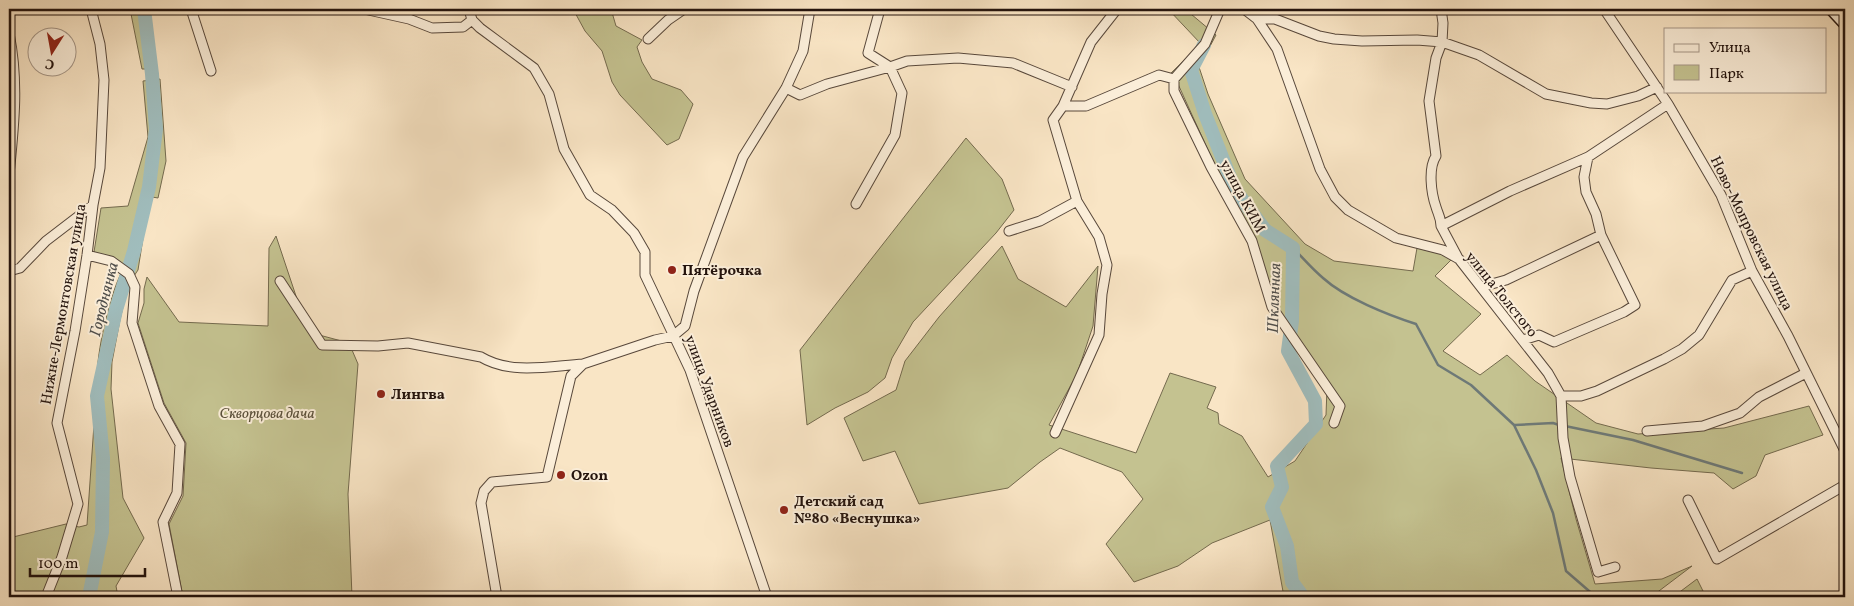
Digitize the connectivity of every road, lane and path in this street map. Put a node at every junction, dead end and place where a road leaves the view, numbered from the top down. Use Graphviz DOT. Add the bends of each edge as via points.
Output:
graph roads {
  1 [pos="91,9"];
  2 [pos="191,9"];
  3 [pos="364,9"];
  4 [pos="400,9"];
  5 [pos="469,9"];
  6 [pos="684,9"];
  7 [pos="810,9"];
  8 [pos="880,9"];
  9 [pos="1116,9"];
  10 [pos="1220,9"];
  11 [pos="1244,9"];
  12 [pos="1441,9"];
  13 [pos="1604,9"];
  14 [pos="1832,9"];
  15 [pos="409,19"];
  16 [pos="1257,19"];
  17 [pos="472,20"];
  18 [pos="1845,23"];
  19 [pos="9,33"];
  20 [pos="648,39"];
  21 [pos="1442,42"];
  22 [pos="890,68"];
  23 [pos="211,71"];
  24 [pos="1174,79"];
  25 [pos="1072,87"];
  26 [pos="1657,87"];
  27 [pos="786,88"];
  28 [pos="1668,104"];
  29 [pos="1064,106"];
  30 [pos="1588,157"];
  31 [pos="9,175"];
  32 [pos="1077,201"];
  33 [pos="856,204"];
  34 [pos="93,205"];
  35 [pos="1441,226"];
  36 [pos="1009,231"];
  37 [pos="1601,235"];
  38 [pos="87,255"];
  39 [pos="1459,259"];
  40 [pos="9,271"];
  41 [pos="1752,271"];
  42 [pos="280,281"];
  43 [pos="1481,287"];
  44 [pos="673,336"];
  45 [pos="1523,340"];
  46 [pos="583,364"];
  47 [pos="1806,373"];
  48 [pos="1561,396"];
  49 [pos="1334,423"];
  50 [pos="1646,431"];
  51 [pos="1056,433"];
  52 [pos="1845,451"];
  53 [pos="1845,485"];
  54 [pos="1688,500"];
  55 [pos="1615,567"];
  56 [pos="46,597"];
  57 [pos="178,597"];
  58 [pos="497,597"];
  59 [pos="767,597"];
  1 -- 34 [label="street, Нижне-Лермонтовская улица" via="100,44 104,80 100,168"];
  2 -- 23 [label="street"];
  3 -- 15 [label="street"];
  4 -- 15 [label="street"];
  5 -- 17 [label="street"];
  6 -- 20 [label="street"];
  7 -- 27 [label="street, улица Ударников" via="803,51"];
  8 -- 22 [label="street" via="868,53"];
  9 -- 25 [label="street" via="1091,42"];
  10 -- 24 [label="street" via="1205,44"];
  11 -- 16 [label="street, улица Толстого"];
  12 -- 21 [label="street"];
  13 -- 26 [label="street, Ново-Мопровская улица"];
  14 -- 18 [label="main road"];
  15 -- 17 [label="street" via="432,28 463,27"];
  16 -- 21 [label="street" via="1275,20 1334,39"];
  16 -- 39 [label="street, улица Толстого" via="1277,49 1320,169 1335,198 1348,210 1396,238 1443,250"];
  17 -- 44 [label="street" via="534,68 549,94 564,149 590,195 612,210 645,252 645,275"];
  19 -- 31 [label="street" via="14,59 16,112"];
  21 -- 26 [label="street" via="1479,55 1546,94 1573,100 1607,104"];
  21 -- 35 [label="street" via="1429,101 1436,156 1432,162 1433,191"];
  22 -- 25 [label="street" via="907,61 958,58 1013,63"];
  22 -- 27 [label="street" via="827,84 800,95"];
  22 -- 33 [label="street" via="902,93 895,135"];
  24 -- 29 [label="street" via="1159,75 1086,106"];
  24 -- 49 [label="street, улица КИМ" via="1174,91 1252,240 1272,308 1340,406"];
  25 -- 29 [label="street"];
  26 -- 28 [label="street, Ново-Мопровская улица"];
  27 -- 44 [label="street, улица Ударников" via="744,157 694,291 685,326"];
  28 -- 30 [label="street"];
  28 -- 41 [label="street, Ново-Мопровская улица" via="1721,195"];
  29 -- 32 [label="street" via="1053,120"];
  30 -- 35 [label="street"];
  30 -- 37 [label="street" via="1584,177 1586,192"];
  32 -- 36 [label="street" via="1040,221"];
  32 -- 51 [label="street" via="1099,237 1107,265 1099,335"];
  34 -- 38 [label="street, Нижне-Лермонтовская улица"];
  34 -- 40 [label="street" via="46,241 20,268"];
  35 -- 39 [label="street"];
  37 -- 43 [label="street" via="1506,280"];
  37 -- 45 [label="street" via="1635,305 1554,342 1539,335"];
  38 -- 56 [label="street, Нижне-Лермонтовская улица" via="57,423 78,504"];
  38 -- 57 [label="street" via="111,261 129,274 135,287 132,323 158,406 180,444 177,493 163,522"];
  39 -- 43 [label="street, улица Толстого"];
  41 -- 47 [label="street, Ново-Мопровская улица"];
  41 -- 48 [label="street" via="1732,280 1699,335 1682,348 1597,391 1581,396"];
  42 -- 46 [label="street" via="322,345 408,343 482,357 510,368"];
  43 -- 45 [label="street, улица Толстого"];
  44 -- 46 [label="street"];
  44 -- 59 [label="street, улица Ударников" via="690,370 707,417"];
  45 -- 48 [label="street, улица Толстого"];
  46 -- 58 [label="street" via="571,376 547,477 492,482 484,491 481,502"];
  47 -- 50 [label="street" via="1759,397 1740,413 1703,426"];
  47 -- 52 [label="street, Ново-Мопровская улица"];
  48 -- 55 [label="street, улица Толстого" via="1562,431 1570,477 1598,572"];
  53 -- 54 [label="street" via="1717,560"];
}
